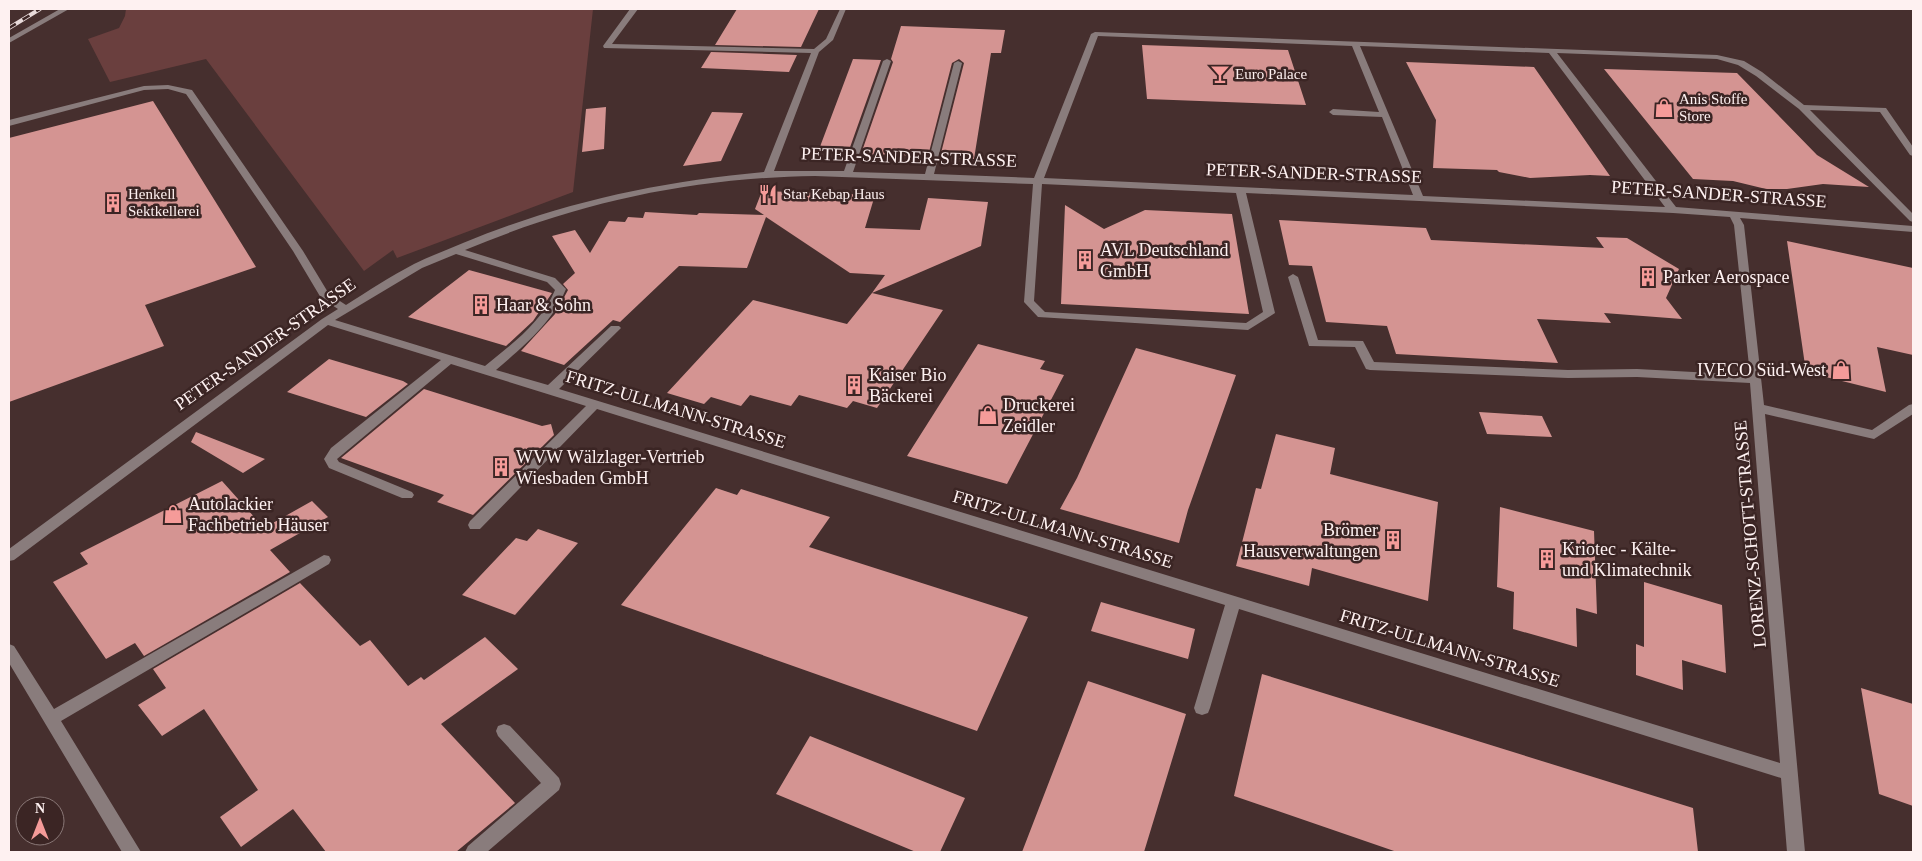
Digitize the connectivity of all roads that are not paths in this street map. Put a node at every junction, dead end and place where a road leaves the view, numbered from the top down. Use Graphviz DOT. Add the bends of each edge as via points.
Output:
graph roads {
  1 [pos="65,9"];
  2 [pos="634,9"];
  3 [pos="843,9"];
  4 [pos="9,40"];
  5 [pos="1355,43"];
  6 [pos="1551,50"];
  7 [pos="816,51"];
  8 [pos="887,62"];
  9 [pos="958,63"];
  10 [pos="1802,107"];
  11 [pos="1333,112"];
  12 [pos="1385,115"];
  13 [pos="9,123"];
  14 [pos="1913,153"];
  15 [pos="768,174"];
  16 [pos="848,174"];
  17 [pos="929,177"];
  18 [pos="1038,181"];
  19 [pos="1240,190"];
  20 [pos="1419,197"];
  21 [pos="1673,210"];
  22 [pos="1733,214"];
  23 [pos="1913,219"];
  24 [pos="1913,229"];
  25 [pos="455,250"];
  26 [pos="1293,277"];
  27 [pos="345,309"];
  28 [pos="326,321"];
  29 [pos="615,328"];
  30 [pos="450,359"];
  31 [pos="487,371"];
  32 [pos="1756,379"];
  33 [pos="550,390"];
  34 [pos="595,404"];
  35 [pos="1759,408"];
  36 [pos="1913,408"];
  37 [pos="407,495"];
  38 [pos="475,525"];
  39 [pos="9,556"];
  40 [pos="324,560"];
  41 [pos="1234,601"];
  42 [pos="9,650"];
  43 [pos="1202,708"];
  44 [pos="51,719"];
  45 [pos="504,731"];
  46 [pos="1789,773"];
  47 [pos="132,852"];
  48 [pos="474,852"];
  49 [pos="1796,852"];
  1 -- 4 [label="street"];
  2 -- 7 [label="street" via="607,46"];
  3 -- 7 [label="street" via="829,40"];
  5 -- 6 [label="street"];
  5 -- 12 [label="street"];
  5 -- 18 [label="street" via="1095,34"];
  6 -- 10 [label="street" via="1717,57 1741,63"];
  6 -- 21 [label="street"];
  7 -- 15 [label="street"];
  8 -- 16 [label="street"];
  9 -- 17 [label="street"];
  10 -- 14 [label="street" via="1883,110"];
  10 -- 23 [label="street"];
  11 -- 12 [label="street"];
  12 -- 20 [label="street"];
  13 -- 27 [label="street" via="144,88 168,87 189,92 325,296"];
  15 -- 16 [label="street, PETER-SANDER-STRASSE"];
  15 -- 25 [label="street, PETER-SANDER-STRASSE" via="698,181 588,203 504,230"];
  16 -- 17 [label="street, PETER-SANDER-STRASSE"];
  17 -- 18 [label="street, PETER-SANDER-STRASSE"];
  18 -- 19 [label="street, PETER-SANDER-STRASSE"];
  18 -- 19 [label="street" via="1029,302 1042,315 1248,328 1269,314"];
  19 -- 20 [label="street, PETER-SANDER-STRASSE"];
  20 -- 21 [label="street, PETER-SANDER-STRASSE"];
  21 -- 22 [label="street, PETER-SANDER-STRASSE"];
  22 -- 24 [label="street, PETER-SANDER-STRASSE"];
  22 -- 32 [label="street, LORENZ-SCHOTT-STRASSE" via="1739,225"];
  25 -- 27 [label="street, PETER-SANDER-STRASSE" via="418,266"];
  25 -- 31 [label="street" via="551,280 561,289 557,301 544,318"];
  26 -- 32 [label="street" via="1313,343 1359,344 1370,366"];
  27 -- 28 [label="street, PETER-SANDER-STRASSE"];
  28 -- 30 [label="street, FRITZ-ULLMANN-STRASSE"];
  28 -- 39 [label="street, PETER-SANDER-STRASSE"];
  29 -- 33 [label="street"];
  30 -- 31 [label="street, FRITZ-ULLMANN-STRASSE"];
  30 -- 37 [label="street" via="330,459 334,465"];
  31 -- 33 [label="street, FRITZ-ULLMANN-STRASSE"];
  32 -- 35 [label="street, LORENZ-SCHOTT-STRASSE"];
  33 -- 34 [label="street, FRITZ-ULLMANN-STRASSE"];
  34 -- 38 [label="street"];
  34 -- 41 [label="street, FRITZ-ULLMANN-STRASSE"];
  35 -- 36 [label="street" via="1874,435"];
  35 -- 46 [label="street, LORENZ-SCHOTT-STRASSE"];
  40 -- 44 [label="street"];
  41 -- 43 [label="street"];
  41 -- 46 [label="street, FRITZ-ULLMANN-STRASSE"];
  42 -- 44 [label="street"];
  44 -- 47 [label="street"];
  45 -- 48 [label="street" via="553,784"];
  46 -- 49 [label="street, LORENZ-SCHOTT-STRASSE"];
}
